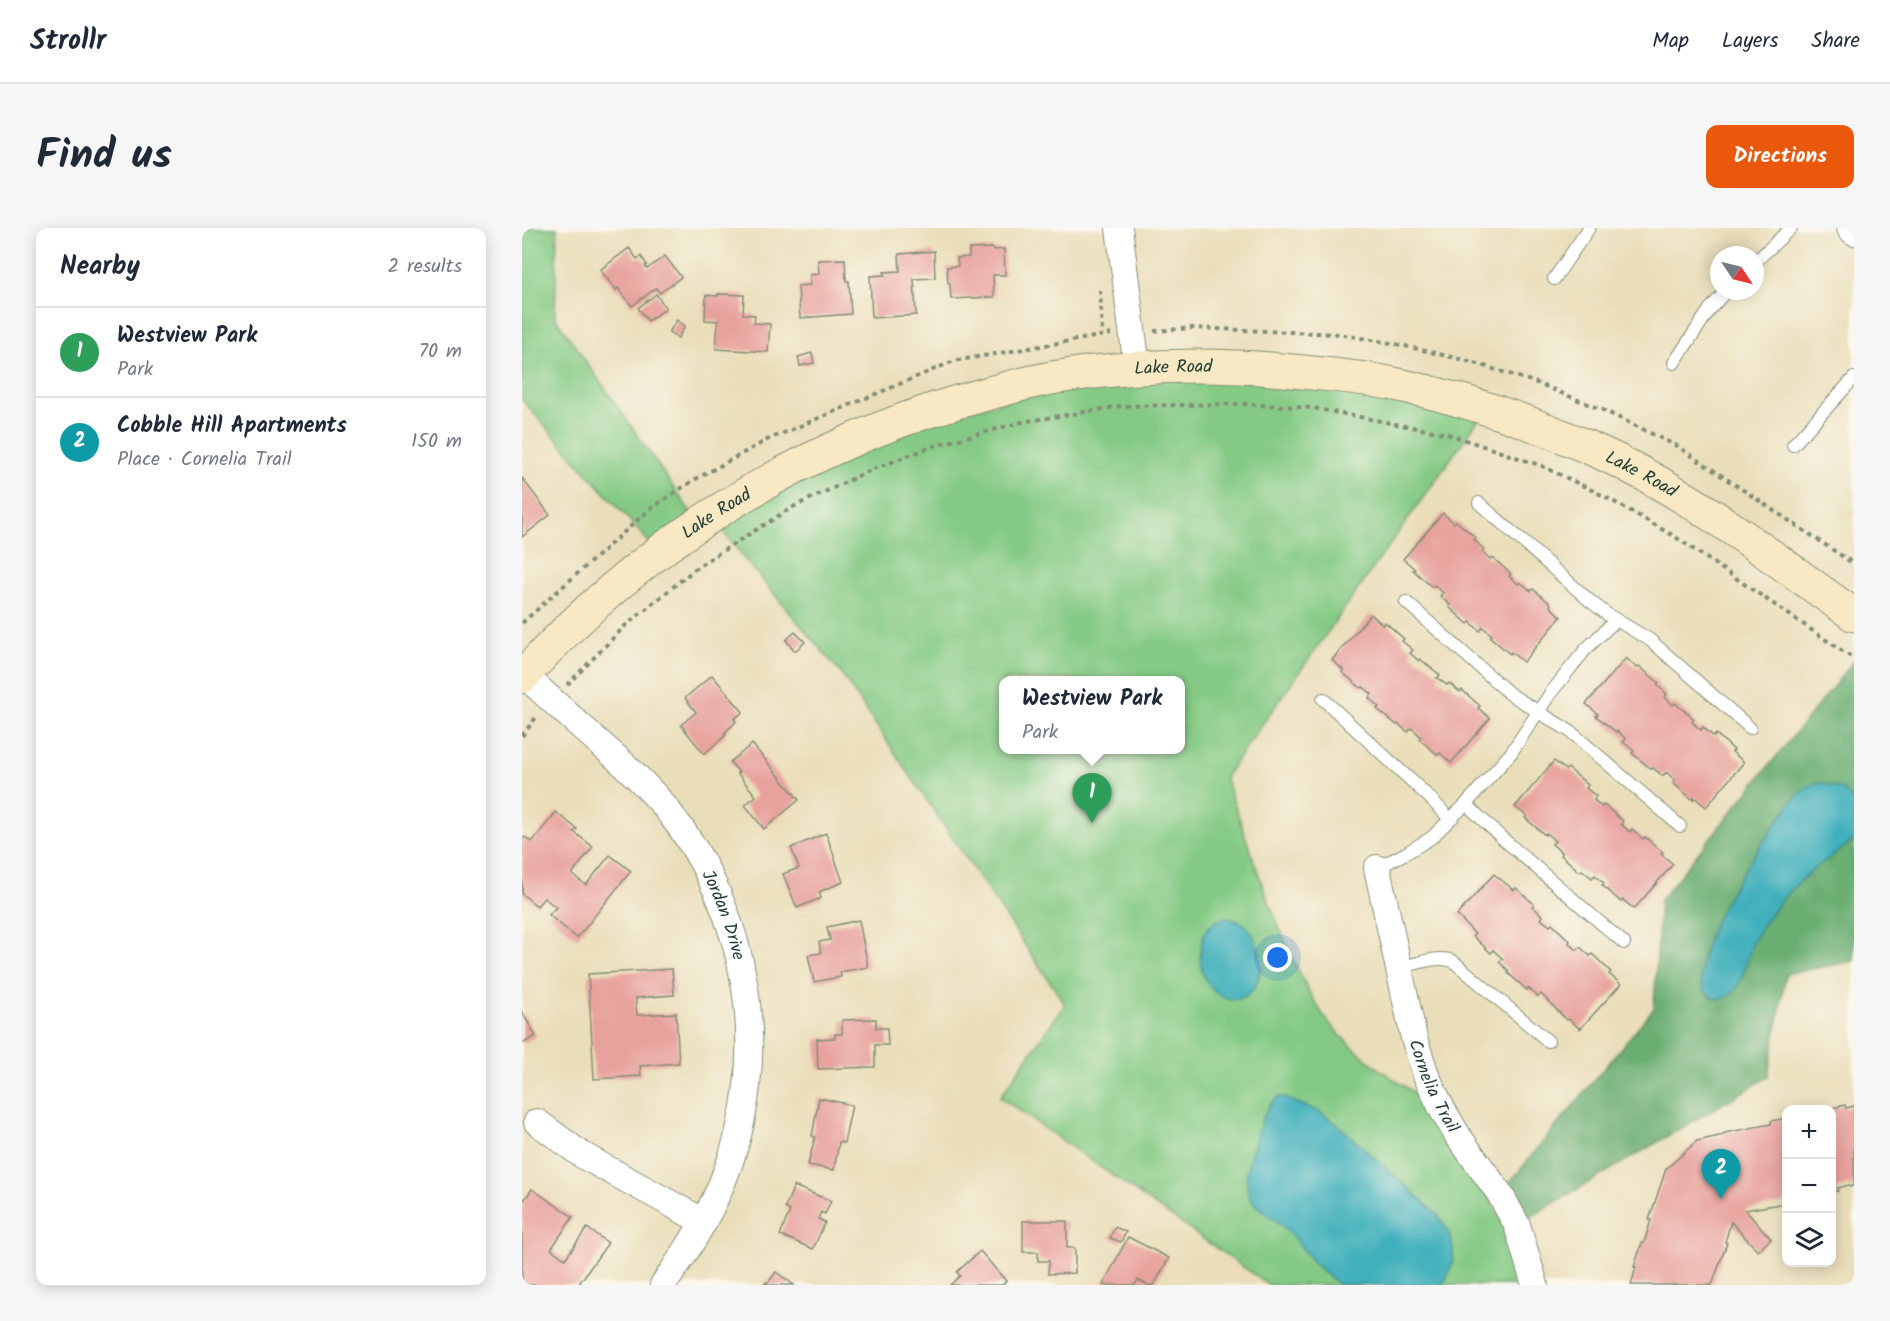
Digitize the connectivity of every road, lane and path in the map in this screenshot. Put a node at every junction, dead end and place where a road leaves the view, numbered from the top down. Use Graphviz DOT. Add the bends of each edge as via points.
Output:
graph roads {
  1 [pos="1119,228"];
  2 [pos="1589,228"];
  3 [pos="1791,228"];
  4 [pos="1850,228"];
  5 [pos="1854,232"];
  6 [pos="1764,254"];
  7 [pos="1554,279"];
  8 [pos="1718,300"];
  9 [pos="1132,333"];
  10 [pos="1674,363"];
  11 [pos="1137,368"];
  12 [pos="1854,378"];
  13 [pos="1793,445"];
  14 [pos="1479,503"];
  15 [pos="1854,564"];
  16 [pos="1406,602"];
  17 [pos="1854,615"];
  18 [pos="1616,620"];
  19 [pos="522,623"];
  20 [pos="1854,658"];
  21 [pos="523,675"];
  22 [pos="566,687"];
  23 [pos="1323,699"];
  24 [pos="1538,712"];
  25 [pos="536,718"];
  26 [pos="1750,728"];
  27 [pos="522,736"];
  28 [pos="1466,804"];
  29 [pos="1450,819"];
  30 [pos="1680,826"];
  31 [pos="1377,868"];
  32 [pos="1624,943"];
  33 [pos="1399,968"];
  34 [pos="1548,1041"];
  35 [pos="537,1122"];
  36 [pos="704,1222"];
  37 [pos="663,1285"];
  38 [pos="1535,1285"];
  1 -- 9 [label="street"];
  2 -- 7 [label="lane"];
  3 -- 6 [label="lane"];
  4 -- 5 [label="street"];
  8 -- 10 [label="lane"];
  9 -- 11 [label="street"];
  9 -- 15 [label="path" via="1193,328 1338,334 1472,362 1605,411 1677,446"];
  9 -- 19 [label="path" via="1102,334 954,361 767,440 650,509"];
  11 -- 17 [label="street, Lake Road" via="1257,367 1330,374 1396,384 1526,422 1593,449 1661,484"];
  11 -- 21 [label="street, Lake Road" via="1056,377 982,395 911,416 795,466 730,502 658,552 585,612"];
  12 -- 13 [label="lane"];
  14 -- 18 [label="lane"];
  16 -- 24 [label="lane" via="1510,694"];
  18 -- 24 [label="lane" via="1576,662"];
  18 -- 26 [label="lane" via="1650,640"];
  20 -- 22 [label="path" via="1674,536 1542,466 1448,434 1313,408 1242,404 1122,406 1022,422 934,446 873,469 791,508 700,565 625,626"];
  21 -- 36 [label="street, Jordan Drive" via="630,770 666,808 701,860 728,916 747,1001 749,1072 732,1155"];
  23 -- 29 [label="lane"];
  24 -- 28 [label="lane" via="1500,767"];
  24 -- 30 [label="lane" via="1571,732"];
  25 -- 27 [label="path"];
  28 -- 29 [label="lane"];
  28 -- 32 [label="lane"];
  29 -- 31 [label="lane" via="1417,847"];
  31 -- 33 [label="street, Cornelia Trail"];
  33 -- 34 [label="lane" via="1436,959 1454,961"];
  33 -- 38 [label="street, Cornelia Trail" via="1426,1075 1458,1136 1517,1225"];
  35 -- 36 [label="street" via="588,1159"];
  36 -- 37 [label="street, Jordan Drive"];
}
